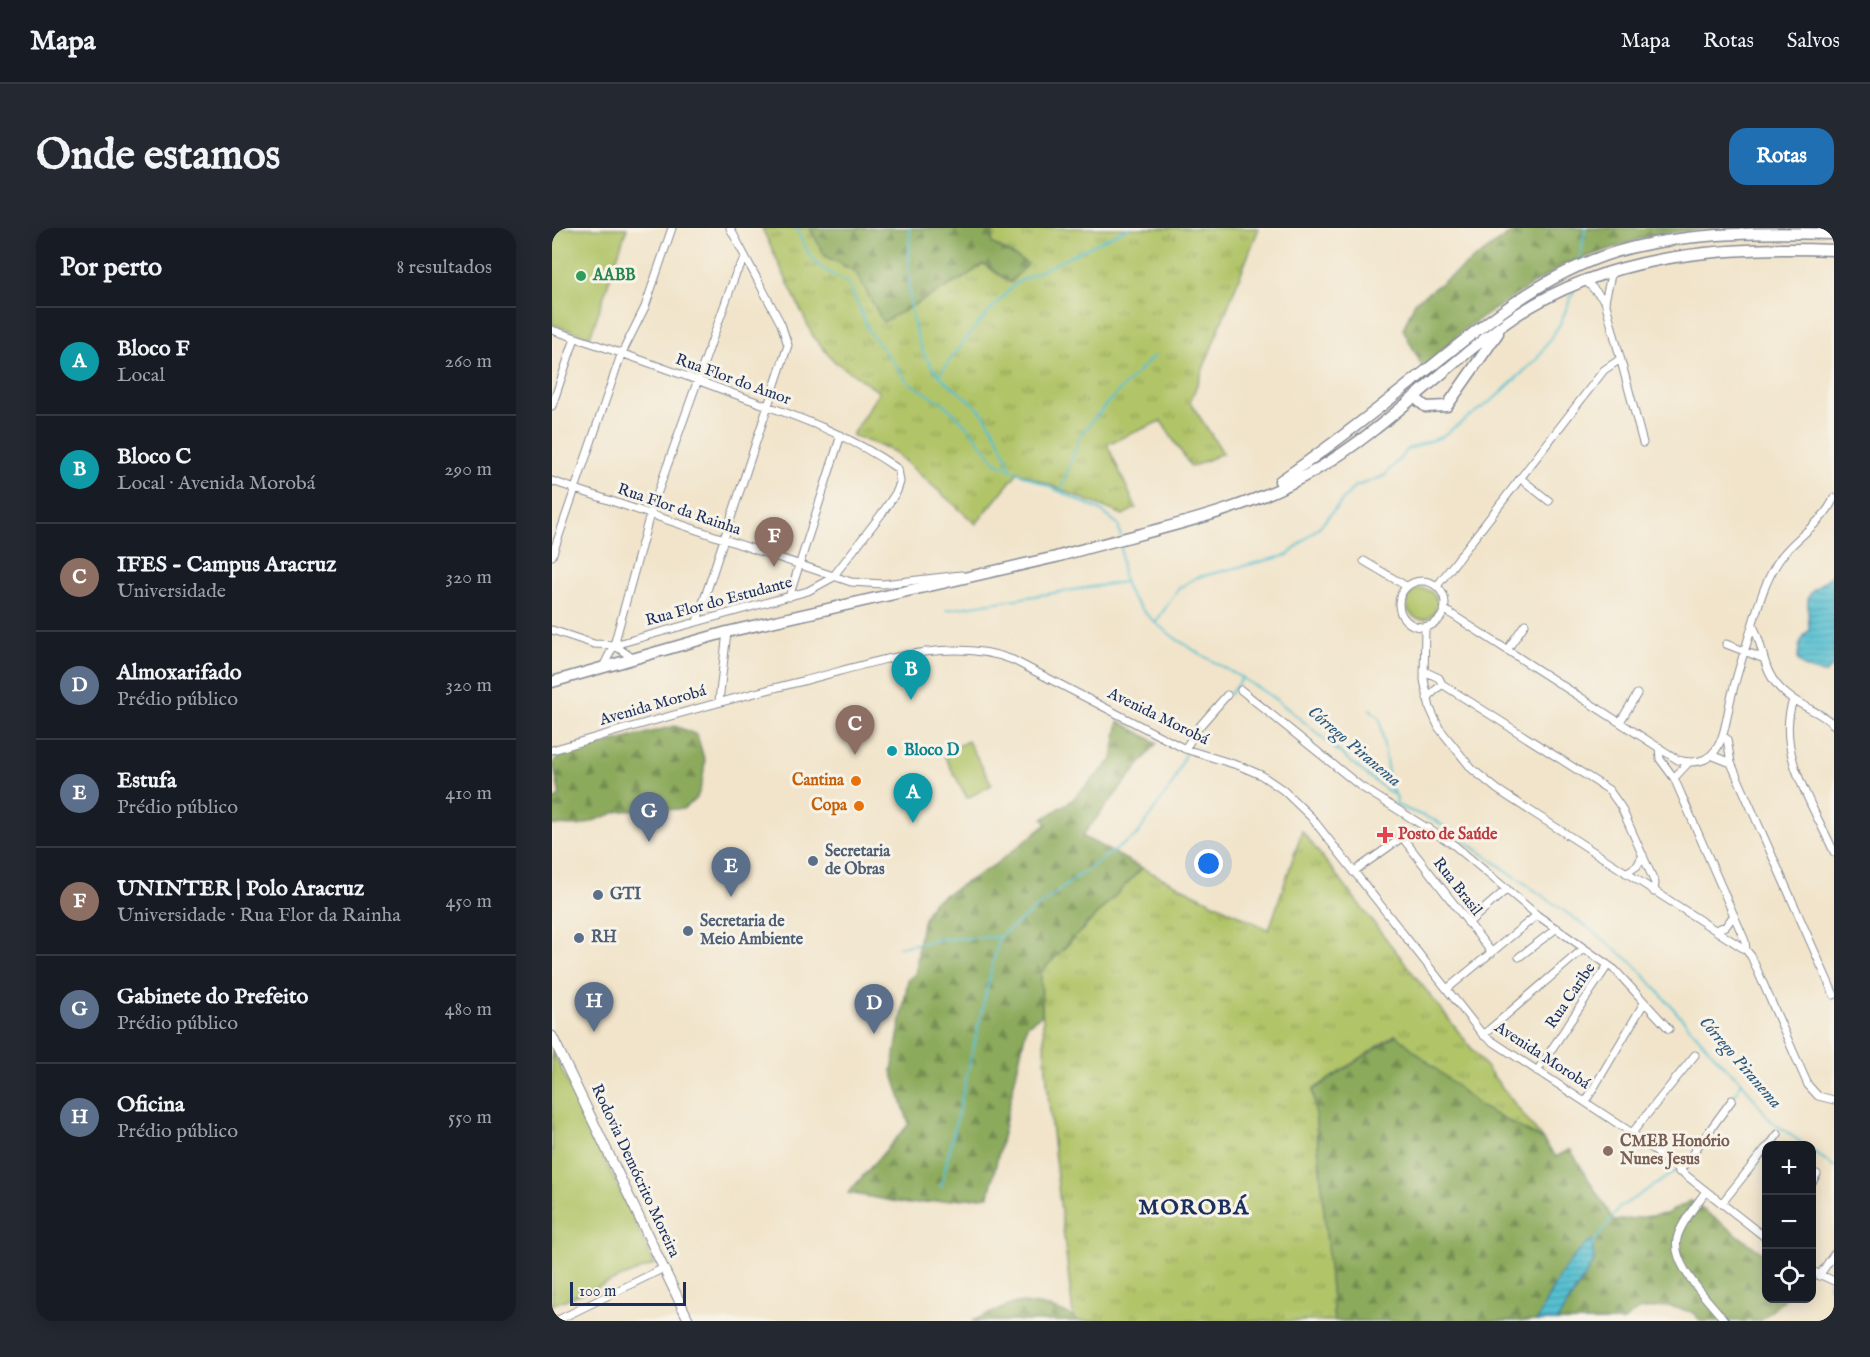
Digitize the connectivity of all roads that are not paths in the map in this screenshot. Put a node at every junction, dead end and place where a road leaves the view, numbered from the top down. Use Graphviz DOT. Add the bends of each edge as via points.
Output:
graph roads {
  1 [pos="672,228"];
  2 [pos="730,228"];
  3 [pos="1833,234"];
  4 [pos="1834,250"];
  5 [pos="745,259"];
  6 [pos="1612,271"];
  7 [pos="1584,279"];
  8 [pos="1605,301"];
  9 [pos="1505,323"];
  10 [pos="552,330"];
  11 [pos="575,338"];
  12 [pos="1449,352"];
  13 [pos="621,355"];
  14 [pos="1619,360"];
  15 [pos="697,380"];
  16 [pos="1414,397"];
  17 [pos="552,406"];
  18 [pos="768,406"];
  19 [pos="841,435"];
  20 [pos="1643,443"];
  21 [pos="898,469"];
  22 [pos="1520,478"];
  23 [pos="552,482"];
  24 [pos="576,489"];
  25 [pos="1255,498"];
  26 [pos="1834,498"];
  27 [pos="1550,501"];
  28 [pos="650,514"];
  29 [pos="726,540"];
  30 [pos="552,556"];
  31 [pos="1364,561"];
  32 [pos="800,566"];
  33 [pos="832,578"];
  34 [pos="968,578"];
  35 [pos="1406,586"];
  36 [pos="1437,586"];
  37 [pos="789,597"];
  38 [pos="1444,610"];
  39 [pos="697,621"];
  40 [pos="1526,624"];
  41 [pos="1753,626"];
  42 [pos="1425,627"];
  43 [pos="552,630"];
  44 [pos="727,632"];
  45 [pos="1726,644"];
  46 [pos="614,645"];
  47 [pos="1508,650"];
  48 [pos="1745,651"];
  49 [pos="1762,658"];
  50 [pos="635,659"];
  51 [pos="603,667"];
  52 [pos="1424,671"];
  53 [pos="552,682"];
  54 [pos="1442,684"];
  55 [pos="1241,690"];
  56 [pos="1637,694"];
  57 [pos="1227,695"];
  58 [pos="1427,698"];
  59 [pos="1793,700"];
  60 [pos="719,701"];
  61 [pos="1620,722"];
  62 [pos="1834,725"];
  63 [pos="1723,736"];
  64 [pos="1659,747"];
  65 [pos="1185,749"];
  66 [pos="552,750"];
  67 [pos="1711,755"];
  68 [pos="1689,762"];
  69 [pos="1731,763"];
  70 [pos="1674,778"];
  71 [pos="1429,828"];
  72 [pos="1831,835"];
  73 [pos="1402,837"];
  74 [pos="1834,852"];
  75 [pos="1642,855"];
  76 [pos="1353,872"];
  77 [pos="1626,873"];
  78 [pos="1508,889"];
  79 [pos="1654,892"];
  80 [pos="1537,915"];
  81 [pos="1734,915"];
  82 [pos="1468,923"];
  83 [pos="1557,928"];
  84 [pos="1715,930"];
  85 [pos="1583,950"];
  86 [pos="1746,950"];
  87 [pos="1492,953"];
  88 [pos="1518,957"];
  89 [pos="1608,966"];
  90 [pos="1447,989"];
  91 [pos="1834,995"];
  92 [pos="1644,1003"];
  93 [pos="1669,1029"];
  94 [pos="1483,1035"];
  95 [pos="552,1036"];
  96 [pos="1695,1055"];
  97 [pos="1537,1071"];
  98 [pos="1732,1100"];
  99 [pos="1834,1100"];
  100 [pos="1586,1101"];
  101 [pos="1632,1133"];
  102 [pos="1778,1134"];
  103 [pos="1773,1141"];
  104 [pos="1762,1154"];
  105 [pos="1679,1172"];
  106 [pos="1706,1191"];
  107 [pos="1722,1203"];
  108 [pos="1762,1234"];
  109 [pos="1834,1254"];
  110 [pos="664,1268"];
  111 [pos="1816,1274"];
  112 [pos="1819,1276"];
  113 [pos="1834,1281"];
  114 [pos="556,1321"];
  115 [pos="689,1321"];
  116 [pos="1725,1321"];
  1 -- 13 [label="street" via="645,307"];
  2 -- 5 [label="street"];
  3 -- 12 [label="main road" via="1696,236 1629,248 1575,268 1539,287"];
  4 -- 6 [label="main road" via="1739,249 1677,255"];
  5 -- 15 [label="street" via="736,273"];
  5 -- 18 [label="street" via="781,324 788,345"];
  6 -- 7 [label="main road"];
  6 -- 8 [label="street"];
  7 -- 8 [label="street"];
  7 -- 9 [label="main road"];
  8 -- 14 [label="street"];
  9 -- 16 [label="main road"];
  9 -- 16 [label="main road" via="1447,406 1426,407"];
  10 -- 11 [label="street, Rua Flor do Amor"];
  11 -- 13 [label="street, Rua Flor do Amor"];
  11 -- 17 [label="street"];
  12 -- 16 [label="main road" via="1414,391"];
  12 -- 25 [label="main road" via="1315,457"];
  13 -- 15 [label="street, Rua Flor do Amor"];
  13 -- 24 [label="street"];
  14 -- 20 [label="street"];
  14 -- 22 [label="street" via="1604,370"];
  15 -- 18 [label="street, Rua Flor do Amor"];
  15 -- 28 [label="street"];
  16 -- 25 [label="main road" via="1313,472"];
  18 -- 19 [label="street, Rua Flor do Amor"];
  18 -- 29 [label="street"];
  19 -- 21 [label="street, Rua Flor do Amor"];
  19 -- 32 [label="street"];
  21 -- 33 [label="street, Rua Flor do Estudante" via="897,491"];
  22 -- 27 [label="street"];
  22 -- 36 [label="street"];
  23 -- 24 [label="street, Rua Flor da Rainha"];
  24 -- 28 [label="street, Rua Flor da Rainha"];
  24 -- 30 [label="street"];
  25 -- 34 [label="main road" via="1155,531"];
  26 -- 41 [label="street" via="1824,515 1775,565"];
  28 -- 29 [label="street, Rua Flor da Rainha"];
  28 -- 46 [label="street"];
  29 -- 32 [label="street, Rua Flor da Rainha"];
  29 -- 39 [label="street"];
  31 -- 35 [label="street"];
  32 -- 33 [label="street, Rua Flor da Rainha"];
  32 -- 37 [label="street"];
  33 -- 34 [label="street, Rua Flor da Rainha" via="864,584 945,575"];
  33 -- 37 [label="street, Rua Flor do Estudante"];
  34 -- 44 [label="main road"];
  35 -- 36 [label="street" via="1425,580"];
  35 -- 42 [label="street" via="1399,597 1402,617 1412,625"];
  36 -- 38 [label="street" via="1444,597"];
  37 -- 39 [label="street, Rua Flor do Estudante"];
  38 -- 42 [label="street" via="1437,621"];
  38 -- 47 [label="street"];
  39 -- 46 [label="street, Rua Flor do Estudante"];
  40 -- 47 [label="street"];
  41 -- 48 [label="street"];
  41 -- 49 [label="street"];
  42 -- 52 [label="street"];
  43 -- 46 [label="street, Rua Flor do Estudante" via="594,644"];
  44 -- 50 [label="main road"];
  44 -- 60 [label="street"];
  45 -- 48 [label="street"];
  46 -- 50 [label="street"];
  46 -- 51 [label="street"];
  47 -- 61 [label="street"];
  48 -- 49 [label="street"];
  48 -- 63 [label="street"];
  49 -- 59 [label="street" via="1775,683"];
  50 -- 51 [label="main road"];
  51 -- 53 [label="main road"];
  52 -- 54 [label="street" via="1439,678"];
  52 -- 58 [label="street"];
  54 -- 58 [label="street"];
  54 -- 75 [label="street" via="1609,790 1621,807"];
  55 -- 71 [label="street" via="1360,786"];
  56 -- 61 [label="street"];
  57 -- 65 [label="street"];
  58 -- 77 [label="street" via="1439,728 1456,753 1480,777"];
  59 -- 62 [label="street" via="1819,712"];
  59 -- 72 [label="street" via="1787,729 1789,748"];
  60 -- 65 [label="street, Avenida Morobá" via="924,653 993,652"];
  60 -- 66 [label="street, Avenida Morobá"];
  61 -- 64 [label="street"];
  63 -- 67 [label="street"];
  63 -- 69 [label="street"];
  64 -- 68 [label="street" via="1678,760"];
  64 -- 70 [label="street" via="1660,759"];
  65 -- 76 [label="street, Avenida Morobá" via="1240,766 1283,790 1311,817"];
  67 -- 68 [label="street"];
  67 -- 69 [label="street"];
  68 -- 70 [label="street"];
  69 -- 91 [label="street"];
  70 -- 81 [label="street"];
  71 -- 73 [label="street"];
  71 -- 78 [label="street"];
  72 -- 74 [label="street"];
  73 -- 76 [label="street"];
  73 -- 82 [label="street, Rua Brasil"];
  75 -- 77 [label="street" via="1637,866"];
  75 -- 79 [label="street" via="1655,883"];
  76 -- 90 [label="street, Avenida Morobá"];
  77 -- 79 [label="street"];
  78 -- 80 [label="street"];
  78 -- 82 [label="street"];
  79 -- 84 [label="street"];
  80 -- 83 [label="street"];
  80 -- 87 [label="street"];
  81 -- 84 [label="street" via="1725,926"];
  81 -- 86 [label="street"];
  82 -- 87 [label="street, Rua Brasil"];
  83 -- 85 [label="street"];
  83 -- 88 [label="street"];
  84 -- 86 [label="street"];
  85 -- 89 [label="street"];
  85 -- 94 [label="street"];
  86 -- 99 [label="street" via="1808,1085 1818,1096"];
  87 -- 90 [label="street"];
  89 -- 92 [label="street"];
  89 -- 97 [label="street, Rua Caribe"];
  90 -- 94 [label="street, Avenida Morobá"];
  92 -- 93 [label="street"];
  92 -- 100 [label="street"];
  94 -- 97 [label="street, Avenida Morobá"];
  95 -- 110 [label="street, Rodovia Demócrito Moreira"];
  96 -- 101 [label="street"];
  97 -- 100 [label="street, Avenida Morobá"];
  98 -- 105 [label="street"];
  100 -- 101 [label="street, Avenida Morobá"];
  101 -- 105 [label="street, Avenida Morobá"];
  102 -- 103 [label="street"];
  104 -- 107 [label="street"];
  105 -- 106 [label="street, Avenida Morobá"];
  106 -- 107 [label="street, Avenida Morobá"];
  106 -- 116 [label="street" via="1678,1232 1675,1245 1678,1261"];
  107 -- 108 [label="street, Avenida Morobá"];
  109 -- 112 [label="street"];
  110 -- 114 [label="street"];
  110 -- 115 [label="street, Rodovia Demócrito Moreira"];
  111 -- 112 [label="street"];
  112 -- 113 [label="street"];
}
